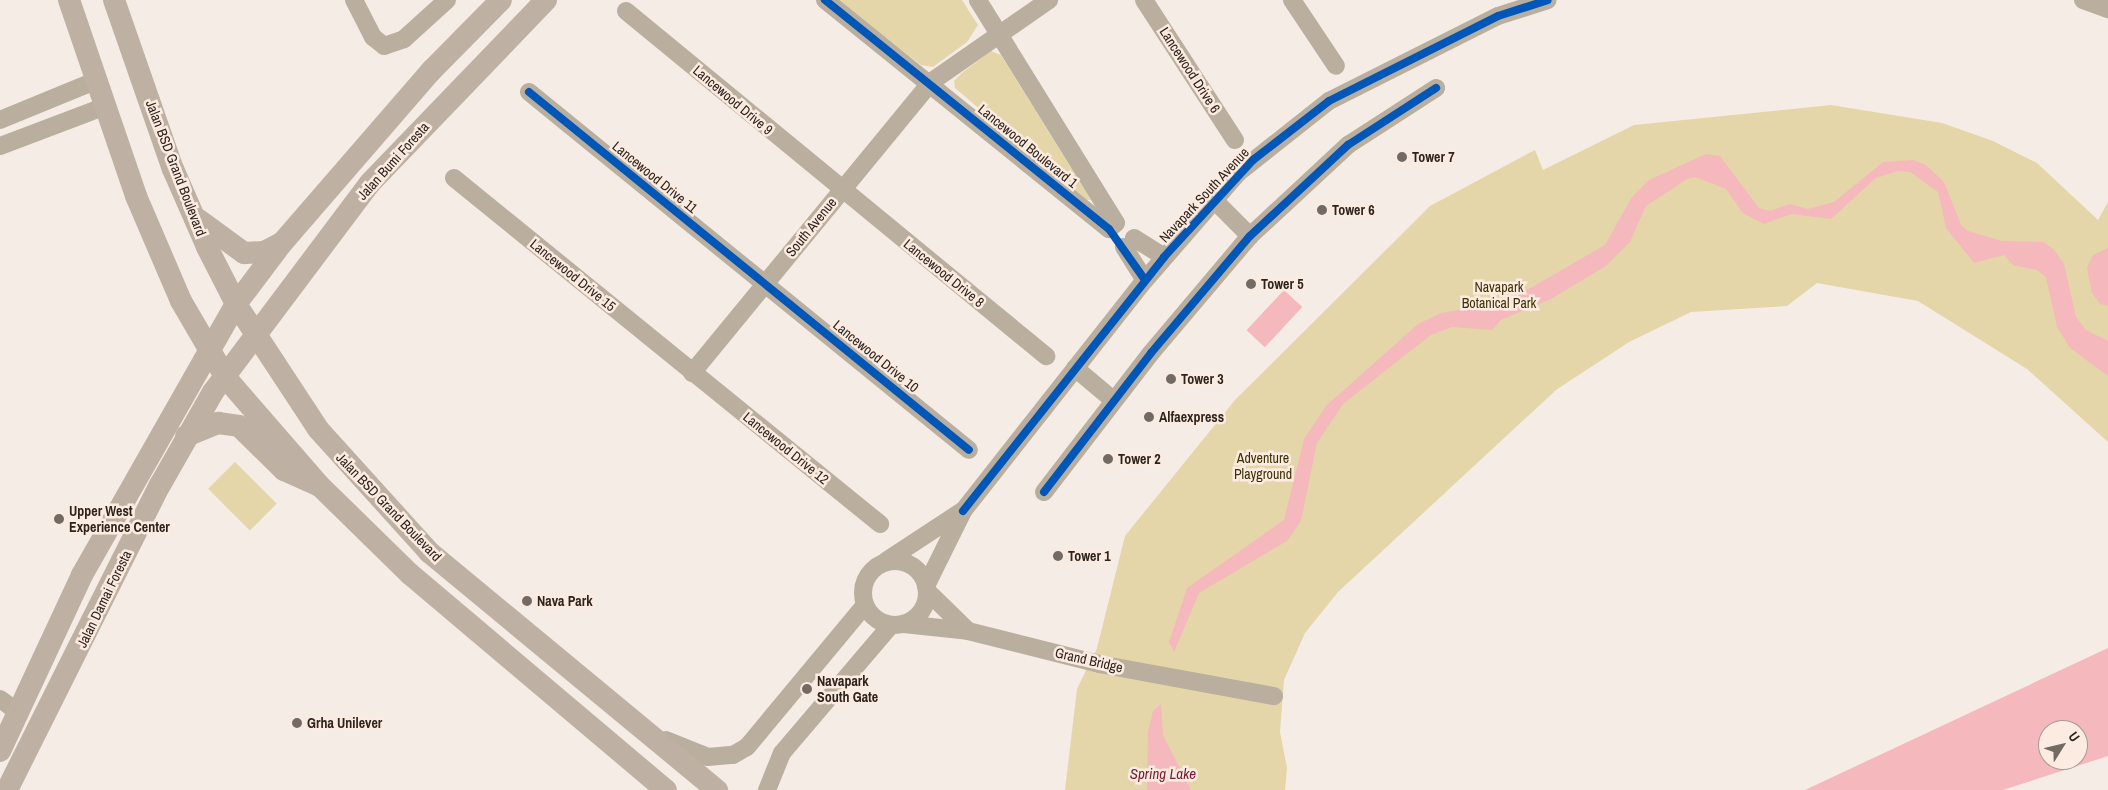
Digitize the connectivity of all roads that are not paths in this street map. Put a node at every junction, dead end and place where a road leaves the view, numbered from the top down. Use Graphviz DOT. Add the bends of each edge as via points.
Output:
graph roads {
  1 [pos="69,0"];
  2 [pos="114,0"];
  3 [pos="354,0"];
  4 [pos="447,0"];
  5 [pos="502,0"];
  6 [pos="546,0"];
  7 [pos="825,0"];
  8 [pos="978,0"];
  9 [pos="1049,0"];
  10 [pos="1144,0"];
  11 [pos="1292,0"];
  12 [pos="1548,0"];
  13 [pos="2083,0"];
  14 [pos="2108,9"];
  15 [pos="626,10"];
  16 [pos="998,32"];
  17 [pos="1336,66"];
  18 [pos="95,82"];
  19 [pos="930,82"];
  20 [pos="1436,88"];
  21 [pos="529,92"];
  22 [pos="103,107"];
  23 [pos="27,110"];
  24 [pos="0,120"];
  25 [pos="37,133"];
  26 [pos="1235,140"];
  27 [pos="0,146"];
  28 [pos="454,178"];
  29 [pos="841,190"];
  30 [pos="1214,200"];
  31 [pos="191,213"];
  32 [pos="1250,236"];
  33 [pos="282,243"];
  34 [pos="1164,257"];
  35 [pos="1146,280"];
  36 [pos="766,282"];
  37 [pos="236,304"];
  38 [pos="255,336"];
  39 [pos="207,348"];
  40 [pos="1046,356"];
  41 [pos="1075,368"];
  42 [pos="692,373"];
  43 [pos="226,378"];
  44 [pos="1113,400"];
  45 [pos="185,437"];
  46 [pos="970,450"];
  47 [pos="320,486"];
  48 [pos="1044,492"];
  49 [pos="963,511"];
  50 [pos="880,524"];
  51 [pos="882,563"];
  52 [pos="926,588"];
  53 [pos="865,605"];
  54 [pos="898,624"];
  55 [pos="968,631"];
  56 [pos="818,663"];
  57 [pos="840,681"];
  58 [pos="1274,696"];
  59 [pos="0,699"];
  60 [pos="785,702"];
  61 [pos="19,713"];
  62 [pos="807,720"];
  63 [pos="640,724"];
  64 [pos="0,748"];
  65 [pos="7,790"];
  66 [pos="666,790"];
  67 [pos="717,790"];
  68 [pos="767,790"];
  1 -- 18 [label="main road"];
  2 -- 31 [label="main road, Jalan BSD Grand Boulevard"];
  3 -- 4 [label="street" via="373,37 384,46 404,39"];
  5 -- 33 [label="main road, Jalan Bumi Foresta" via="432,70"];
  6 -- 38 [label="main road, Jalan Bumi Foresta" via="370,183"];
  7 -- 19 [label="street, Lancewood Boulevard 1"];
  8 -- 16 [label="street, Lancewood Boulevard 1"];
  9 -- 16 [label="street, South Avenue"];
  10 -- 26 [label="street, Lancewood Drive 6"];
  11 -- 17 [label="street"];
  12 -- 30 [label="street, Navapark South Avenue" via="1498,16 1329,101 1253,160"];
  13 -- 14 [label="street"];
  15 -- 29 [label="street, Lancewood Drive 9"];
  16 -- 19 [label="street, South Avenue"];
  16 -- 19 [label="street, Lancewood Boulevard 1" via="1113,226"];
  18 -- 22 [label="main road"];
  18 -- 23 [label="street"];
  19 -- 29 [label="street, South Avenue"];
  20 -- 32 [label="street" via="1348,145"];
  21 -- 36 [label="street, Lancewood Drive 11"];
  22 -- 25 [label="street"];
  22 -- 39 [label="main road" via="181,301"];
  23 -- 24 [label="street"];
  23 -- 25 [label="street" via="41,119"];
  25 -- 27 [label="street"];
  28 -- 42 [label="street, Lancewood Drive 15"];
  29 -- 36 [label="street, South Avenue"];
  29 -- 40 [label="street, Lancewood Drive 8"];
  30 -- 32 [label="street"];
  30 -- 34 [label="street, Navapark South Avenue"];
  31 -- 33 [label="main road" via="227,245 244,253 264,252"];
  31 -- 37 [label="main road, Jalan BSD Grand Boulevard"];
  32 -- 44 [label="street"];
  33 -- 37 [label="main road, Jalan Bumi Foresta"];
  34 -- 35 [label="street, Navapark South Avenue"];
  34 -- 35 [label="street" via="1129,242"];
  35 -- 41 [label="street, Navapark South Avenue"];
  36 -- 42 [label="street, South Avenue"];
  36 -- 46 [label="street, Lancewood Drive 10"];
  37 -- 38 [label="main road, Jalan BSD Grand Boulevard"];
  37 -- 39 [label="main road, Jalan Damai Foresta"];
  38 -- 43 [label="main road, Jalan Damai Foresta"];
  38 -- 63 [label="main road, Jalan BSD Grand Boulevard" via="340,458 413,537"];
  39 -- 43 [label="main road"];
  39 -- 61 [label="main road, Jalan Damai Foresta" via="175,417 82,575"];
  41 -- 44 [label="street"];
  41 -- 49 [label="street, Navapark South Avenue"];
  42 -- 50 [label="street, Lancewood Drive 12"];
  43 -- 45 [label="main road, Jalan Damai Foresta"];
  43 -- 47 [label="main road"];
  44 -- 48 [label="street"];
  45 -- 47 [label="main road" via="218,423 239,426 284,470"];
  45 -- 65 [label="main road, Jalan Damai Foresta"];
  47 -- 66 [label="main road" via="410,574"];
  49 -- 51 [label="street, Navapark South Avenue"];
  49 -- 52 [label="street, Navapark South Avenue"];
  51 -- 52 [label="street" via="910,564"];
  51 -- 53 [label="street" via="864,583"];
  52 -- 54 [label="street" via="920,613"];
  52 -- 55 [label="street"];
  53 -- 54 [label="street" via="875,618"];
  53 -- 56 [label="street"];
  54 -- 55 [label="street, Grand Bridge"];
  54 -- 57 [label="street"];
  55 -- 58 [label="street, Grand Bridge" via="1099,664"];
  56 -- 57 [label="street"];
  56 -- 60 [label="street"];
  57 -- 62 [label="street"];
  59 -- 61 [label="street"];
  60 -- 62 [label="street"];
  60 -- 63 [label="street" via="747,747 722,758 690,752"];
  61 -- 64 [label="main road, Jalan Damai Foresta"];
  62 -- 68 [label="street" via="772,769"];
  63 -- 67 [label="main road, Jalan BSD Grand Boulevard"];
}
